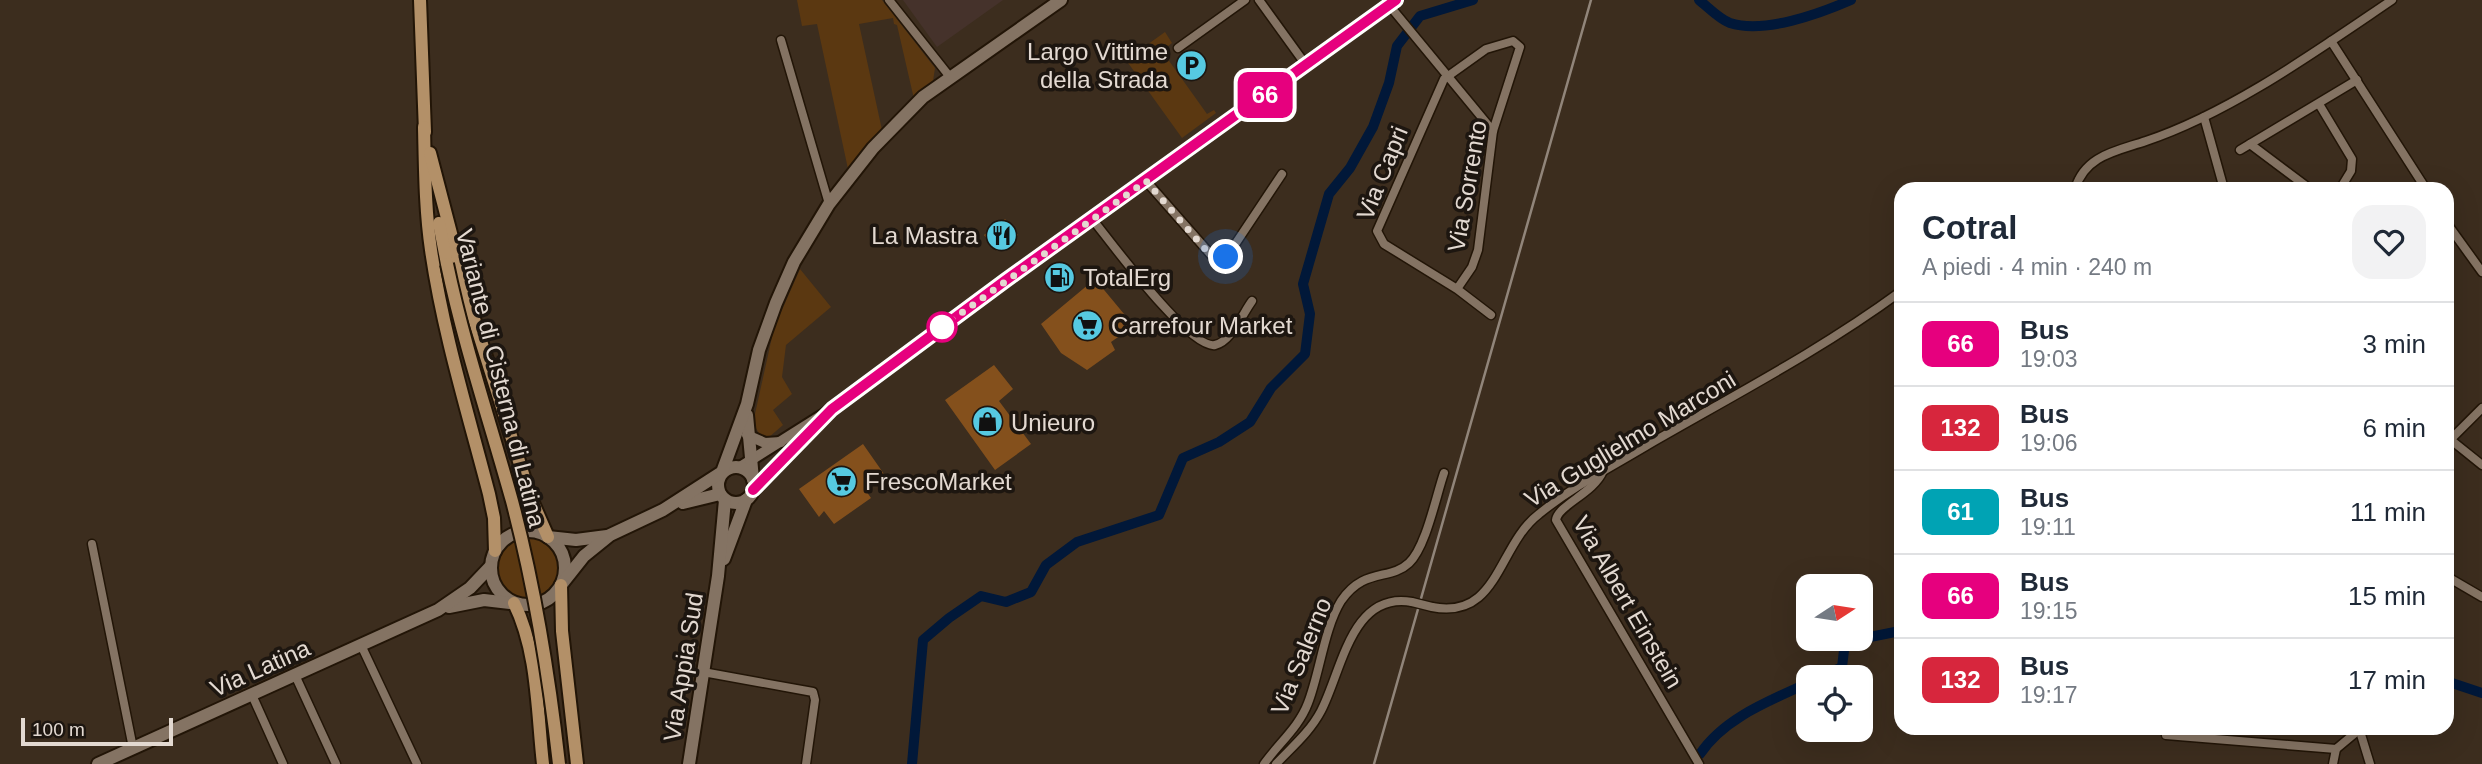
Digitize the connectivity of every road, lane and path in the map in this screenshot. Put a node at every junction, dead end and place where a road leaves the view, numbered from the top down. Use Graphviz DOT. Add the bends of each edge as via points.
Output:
graph roads {
  1 [pos="420,0"];
  2 [pos="889,0"];
  3 [pos="1061,0"];
  4 [pos="1245,0"];
  5 [pos="1259,0"];
  6 [pos="2392,0"];
  7 [pos="1392,3"];
  8 [pos="781,40"];
  9 [pos="2331,40"];
  10 [pos="1178,48"];
  11 [pos="1306,65"];
  12 [pos="1447,75"];
  13 [pos="950,77"];
  14 [pos="2357,80"];
  15 [pos="2319,104"];
  16 [pos="2204,117"];
  17 [pos="424,127"];
  18 [pos="1493,131"];
  19 [pos="2250,144"];
  20 [pos="2240,150"];
  21 [pos="1282,174"];
  22 [pos="1146,181"];
  23 [pos="2078,182"];
  24 [pos="2222,182"];
  25 [pos="2301,182"];
  26 [pos="2344,182"];
  27 [pos="2422,182"];
  28 [pos="829,204"];
  29 [pos="1093,220"];
  30 [pos="2454,233"];
  31 [pos="2482,272"];
  32 [pos="1457,289"];
  33 [pos="1894,296"];
  34 [pos="1252,300"];
  35 [pos="1491,315"];
  36 [pos="747,404"];
  37 [pos="2482,408"];
  38 [pos="832,409"];
  39 [pos="747,435"];
  40 [pos="2454,437"];
  41 [pos="784,442"];
  42 [pos="2454,445"];
  43 [pos="746,463"];
  44 [pos="2482,465"];
  45 [pos="1603,471"];
  46 [pos="722,472"];
  47 [pos="1444,473"];
  48 [pos="751,490"];
  49 [pos="722,497"];
  50 [pos="663,510"];
  51 [pos="610,535"];
  52 [pos="548,537"];
  53 [pos="92,544"];
  54 [pos="495,551"];
  55 [pos="490,567"];
  56 [pos="718,576"];
  57 [pos="2454,581"];
  58 [pos="561,585"];
  59 [pos="2482,597"];
  60 [pos="514,603"];
  61 [pos="438,610"];
  62 [pos="361,645"];
  63 [pos="703,672"];
  64 [pos="295,675"];
  65 [pos="251,695"];
  66 [pos="2166,735"];
  67 [pos="2351,735"];
  68 [pos="2361,735"];
  69 [pos="133,748"];
  70 [pos="2336,749"];
  71 [pos="98,764"];
  72 [pos="283,764"];
  73 [pos="336,764"];
  74 [pos="417,764"];
  75 [pos="543,764"];
  76 [pos="559,764"];
  77 [pos="577,764"];
  78 [pos="690,764"];
  79 [pos="806,764"];
  80 [pos="1264,764"];
  81 [pos="1276,764"];
  82 [pos="1699,764"];
  83 [pos="2333,764"];
  84 [pos="2370,764"];
  1 -- 17 [label="main road, Variante di Cisterna di Latina"];
  2 -- 13 [label="street"];
  3 -- 13 [label="main road"];
  4 -- 10 [label="street"];
  5 -- 11 [label="street"];
  6 -- 9 [label="street"];
  7 -- 11 [label="street"];
  7 -- 12 [label="street"];
  8 -- 28 [label="street"];
  9 -- 14 [label="street"];
  9 -- 16 [label="street"];
  11 -- 22 [label="street"];
  12 -- 18 [label="street"];
  12 -- 18 [label="street, Via Sorrento" via="1486,49 1508,41 1520,45"];
  12 -- 32 [label="street, Via Capri" via="1377,231 1382,242"];
  13 -- 28 [label="main road" via="891,129"];
  14 -- 15 [label="street"];
  14 -- 27 [label="street"];
  15 -- 19 [label="street"];
  15 -- 26 [label="street" via="2352,159"];
  16 -- 23 [label="street" via="2098,157"];
  16 -- 24 [label="street"];
  17 -- 52 [label="main road" via="470,306 530,496"];
  17 -- 54 [label="main road" via="432,259 489,494"];
  17 -- 76 [label="main road, Variante di Cisterna di Latina, bridge" via="465,344 533,589"];
  18 -- 32 [label="street, Via Sorrento" via="1480,243 1472,267"];
  19 -- 20 [label="street"];
  19 -- 25 [label="street"];
  21 -- 22 [label="street" via="1228,255 1220,260"];
  22 -- 29 [label="street"];
  28 -- 36 [label="main road" via="797,255 776,303"];
  29 -- 34 [label="street" via="1163,306 1206,344 1218,345 1224,340"];
  29 -- 38 [label="street"];
  30 -- 31 [label="street"];
  32 -- 35 [label="street, Via Capri"];
  33 -- 45 [label="street, Via Guglielmo Marconi" via="1798,360"];
  36 -- 39 [label="main road"];
  36 -- 46 [label="main road"];
  37 -- 40 [label="street"];
  38 -- 41 [label="street"];
  38 -- 48 [label="street"];
  39 -- 41 [label="street" via="765,443"];
  39 -- 43 [label="main road"];
  41 -- 43 [label="street"];
  42 -- 44 [label="street"];
  43 -- 46 [label="main road"];
  43 -- 48 [label="main road"];
  45 -- 81 [label="street, Via Guglielmo Marconi, bridge" via="1526,524 1489,588 1477,600 1455,609 1386,603 1365,617 1353,633 1317,718"];
  45 -- 82 [label="street, Via Albert Einstein" via="1590,490 1559,511 1556,520"];
  46 -- 49 [label="main road" via="718,483"];
  46 -- 50 [label="main road, Via Latina"];
  47 -- 80 [label="street, Via Salerno" via="1412,560 1361,581 1342,600 1306,708"];
  48 -- 49 [label="main road" via="735,503"];
  48 -- 56 [label="main road, Via Appia Sud"];
  49 -- 50 [label="main road, Via Latina"];
  49 -- 56 [label="main road, Via Appia Sud"];
  50 -- 51 [label="main road, Via Latina"];
  51 -- 52 [label="main road, Via Latina" via="582,540"];
  51 -- 58 [label="main road, Via Latina" via="584,556"];
  52 -- 54 [label="main road, Via Latina" via="518,532"];
  52 -- 58 [label="main road" via="565,564"];
  53 -- 69 [label="street"];
  54 -- 55 [label="main road, Via Latina"];
  55 -- 60 [label="main road" via="494,585"];
  55 -- 61 [label="main road, Via Latina"];
  56 -- 63 [label="main road, Via Appia Sud"];
  57 -- 59 [label="street"];
  58 -- 60 [label="main road, Via Latina" via="541,603"];
  58 -- 77 [label="main road"];
  60 -- 61 [label="main road, Via Latina" via="478,600"];
  60 -- 75 [label="main road" via="530,658"];
  61 -- 62 [label="main road, Via Latina"];
  62 -- 64 [label="main road, Via Latina"];
  62 -- 74 [label="street"];
  63 -- 78 [label="main road, Via Appia Sud"];
  63 -- 79 [label="street" via="813,692 816,700"];
  64 -- 65 [label="main road, Via Latina"];
  64 -- 73 [label="street"];
  65 -- 69 [label="main road, Via Latina"];
  65 -- 72 [label="street"];
  66 -- 70 [label="street"];
  67 -- 70 [label="street"];
  68 -- 84 [label="street"];
  69 -- 71 [label="main road, Via Latina"];
  70 -- 83 [label="street"];
}
